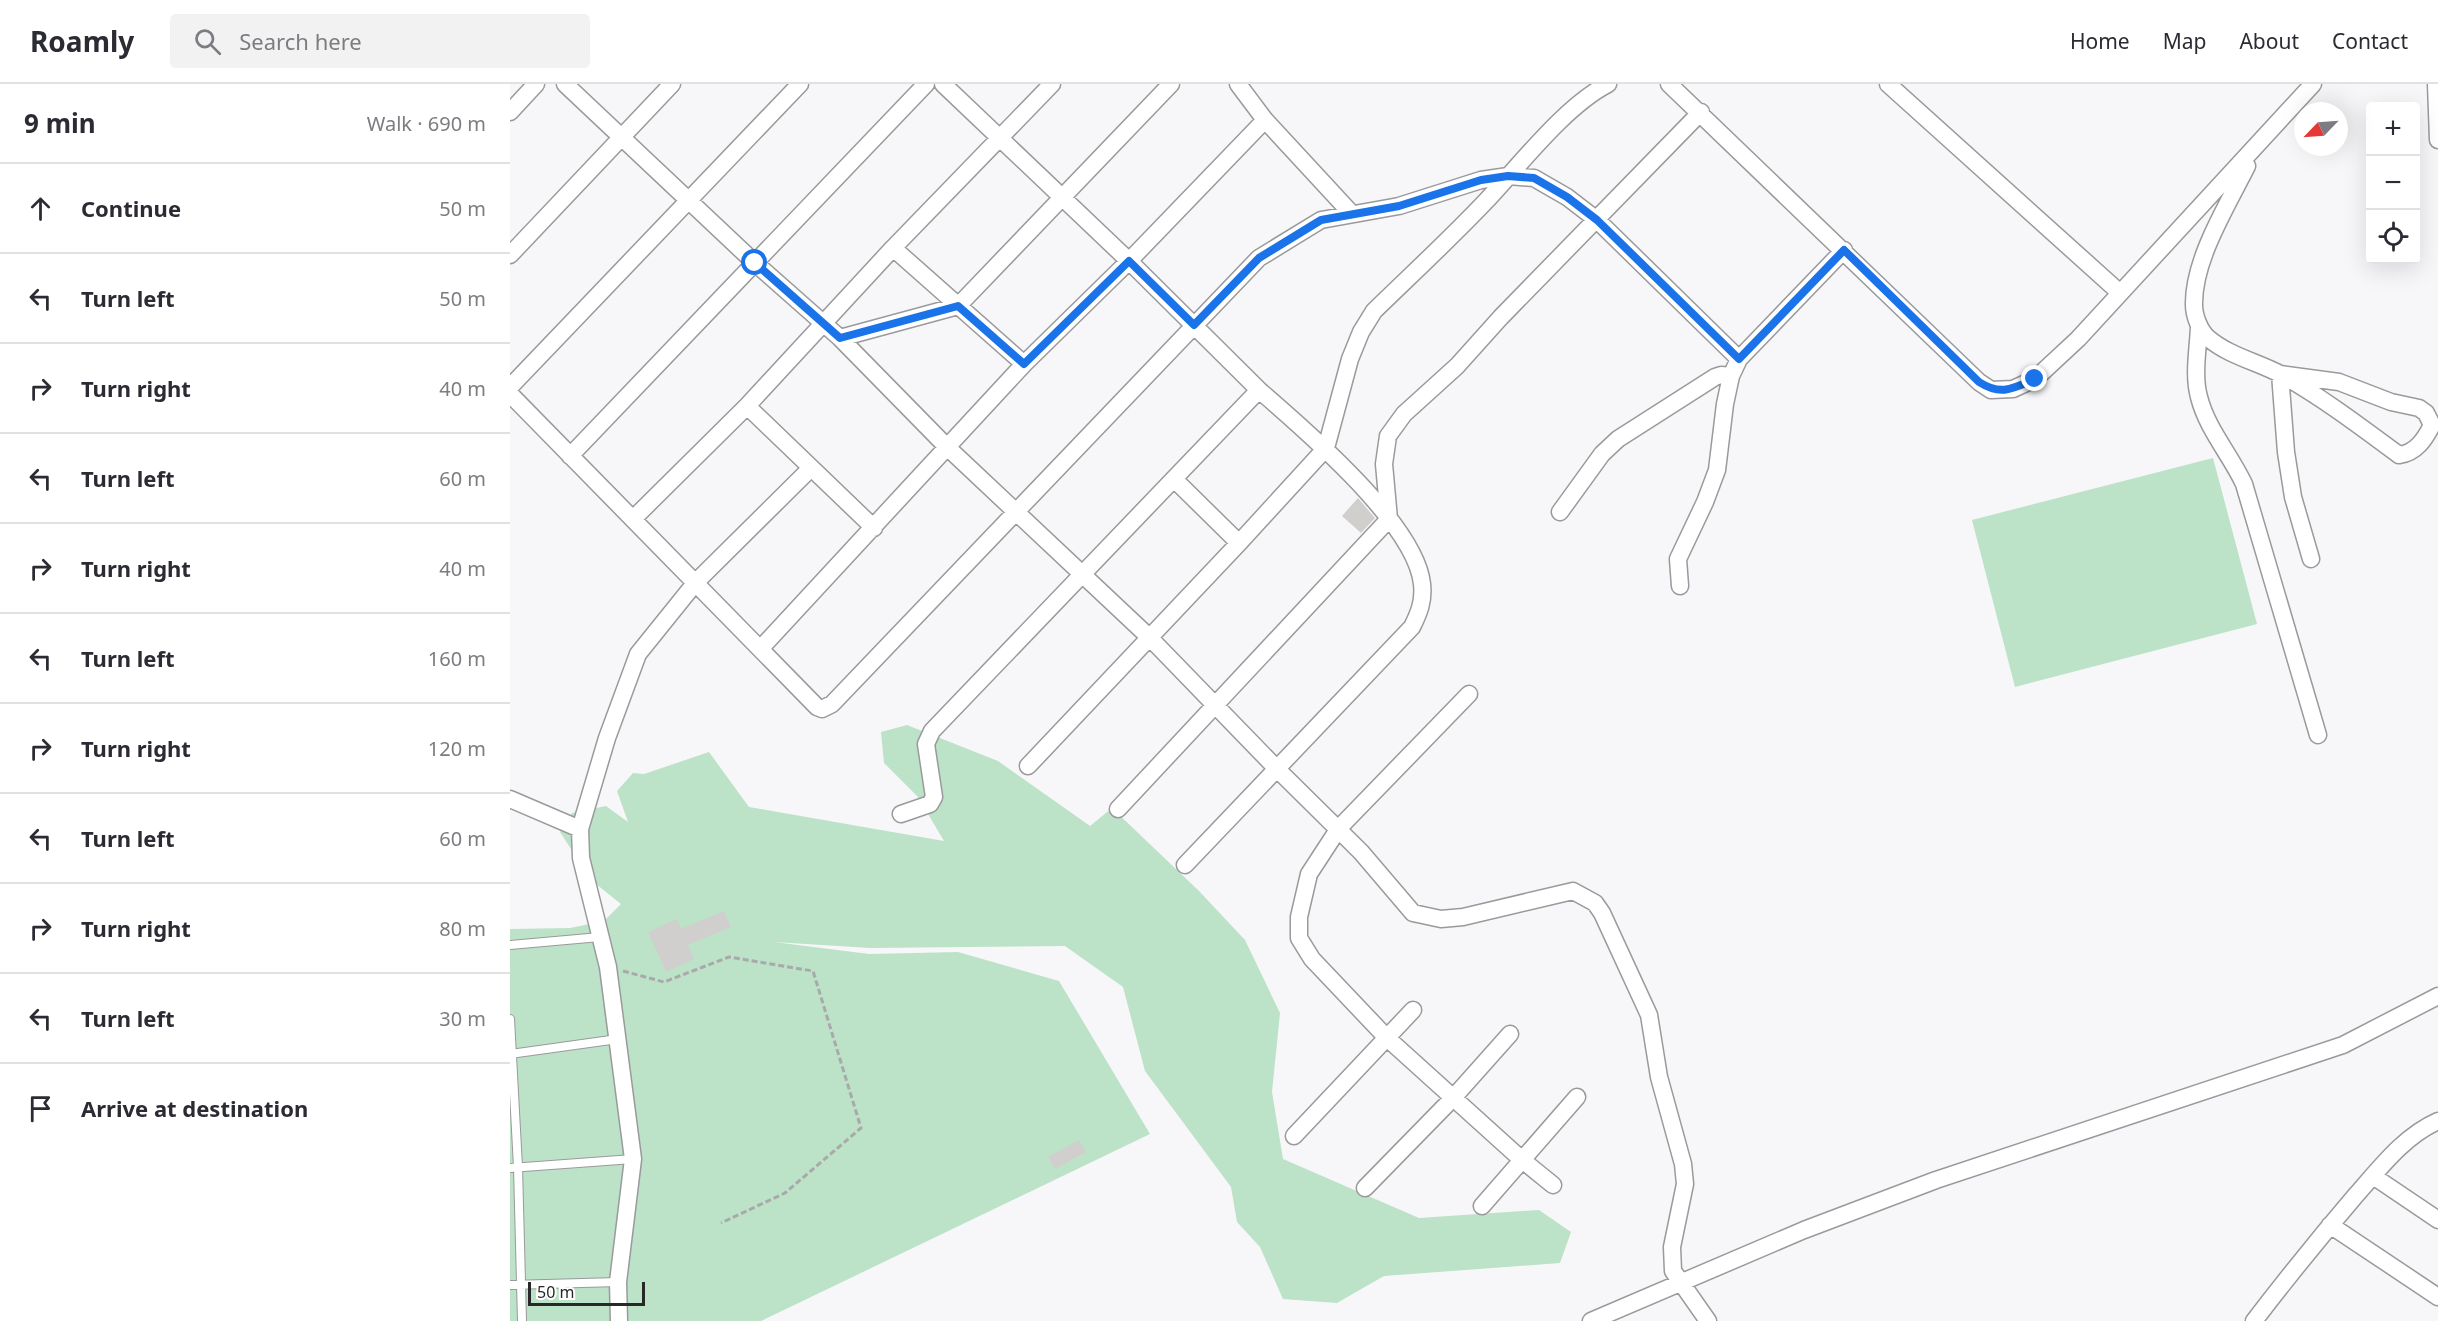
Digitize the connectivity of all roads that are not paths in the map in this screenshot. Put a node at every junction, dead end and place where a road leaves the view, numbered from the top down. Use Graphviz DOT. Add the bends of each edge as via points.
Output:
graph roads {
  1 [pos="536,84"];
  2 [pos="565,84"];
  3 [pos="672,84"];
  4 [pos="800,84"];
  5 [pos="926,84"];
  6 [pos="943,84"];
  7 [pos="1052,84"];
  8 [pos="1171,84"];
  9 [pos="1238,84"];
  10 [pos="1608,84"];
  11 [pos="1669,84"];
  12 [pos="1888,84"];
  13 [pos="2313,84"];
  14 [pos="2436,84"];
  15 [pos="510,112"];
  16 [pos="1701,112"];
  17 [pos="1265,120"];
  18 [pos="621,136"];
  19 [pos="999,136"];
  20 [pos="2438,140"];
  21 [pos="2255,149"];
  22 [pos="1508,176"];
  23 [pos="1062,197"];
  24 [pos="689,201"];
  25 [pos="1352,213"];
  26 [pos="1597,220"];
  27 [pos="893,248"];
  28 [pos="1844,250"];
  29 [pos="510,255"];
  30 [pos="1129,261"];
  31 [pos="755,263"];
  32 [pos="2119,292"];
  33 [pos="958,306"];
  34 [pos="823,324"];
  35 [pos="1194,325"];
  36 [pos="2199,327"];
  37 [pos="840,338"];
  38 [pos="1739,359"];
  39 [pos="1024,364"];
  40 [pos="2280,374"];
  41 [pos="1731,376"];
  42 [pos="510,387"];
  43 [pos="1259,390"];
  44 [pos="510,394"];
  45 [pos="747,406"];
  46 [pos="947,447"];
  47 [pos="1326,448"];
  48 [pos="570,456"];
  49 [pos="810,468"];
  50 [pos="1174,479"];
  51 [pos="1017,512"];
  52 [pos="1560,512"];
  53 [pos="634,518"];
  54 [pos="1389,519"];
  55 [pos="874,528"];
  56 [pos="1239,543"];
  57 [pos="2312,559"];
  58 [pos="1081,574"];
  59 [pos="696,582"];
  60 [pos="1680,586"];
  61 [pos="1149,637"];
  62 [pos="760,648"];
  63 [pos="1469,694"];
  64 [pos="1215,704"];
  65 [pos="2318,735"];
  66 [pos="1028,766"];
  67 [pos="1278,770"];
  68 [pos="510,799"];
  69 [pos="1118,809"];
  70 [pos="901,814"];
  71 [pos="1339,828"];
  72 [pos="580,829"];
  73 [pos="1185,865"];
  74 [pos="600,937"];
  75 [pos="510,945"];
  76 [pos="2438,996"];
  77 [pos="1413,1010"];
  78 [pos="510,1019"];
  79 [pos="1510,1035"];
  80 [pos="1387,1038"];
  81 [pos="619,1039"];
  82 [pos="511,1054"];
  83 [pos="1577,1097"];
  84 [pos="1453,1098"];
  85 [pos="2438,1120"];
  86 [pos="1294,1136"];
  87 [pos="633,1159"];
  88 [pos="1521,1159"];
  89 [pos="514,1167"];
  90 [pos="2373,1176"];
  91 [pos="1553,1185"];
  92 [pos="1365,1188"];
  93 [pos="1482,1206"];
  94 [pos="2438,1220"];
  95 [pos="2330,1225"];
  96 [pos="1680,1281"];
  97 [pos="618,1282"];
  98 [pos="522,1284"];
  99 [pos="510,1285"];
  100 [pos="2438,1297"];
  101 [pos="522,1321"];
  102 [pos="619,1321"];
  103 [pos="1590,1321"];
  104 [pos="1708,1321"];
  105 [pos="2254,1321"];
  1 -- 15 [label="street"];
  2 -- 18 [label="street"];
  3 -- 18 [label="street"];
  4 -- 24 [label="street"];
  5 -- 31 [label="street"];
  6 -- 19 [label="street"];
  7 -- 19 [label="street"];
  8 -- 23 [label="street"];
  9 -- 17 [label="street"];
  10 -- 22 [label="street" via="1553,128"];
  11 -- 16 [label="street"];
  12 -- 32 [label="street"];
  13 -- 21 [label="street"];
  14 -- 20 [label="street"];
  16 -- 26 [label="street"];
  16 -- 28 [label="street"];
  17 -- 25 [label="street"];
  17 -- 30 [label="street"];
  18 -- 24 [label="street"];
  18 -- 29 [label="street"];
  19 -- 23 [label="street"];
  19 -- 27 [label="street"];
  21 -- 32 [label="street"];
  21 -- 36 [label="street" via="2196,277 2193,308"];
  22 -- 25 [label="street" via="1481,180 1399,206"];
  22 -- 26 [label="street" via="1534,178"];
  22 -- 47 [label="street" via="1374,310 1350,358"];
  23 -- 30 [label="street"];
  23 -- 33 [label="street"];
  24 -- 31 [label="street"];
  24 -- 42 [label="street"];
  25 -- 35 [label="street" via="1321,220 1259,258"];
  26 -- 38 [label="street"];
  26 -- 54 [label="street" via="1457,366 1404,414 1388,436 1384,464"];
  27 -- 33 [label="street"];
  27 -- 34 [label="street"];
  28 -- 32 [label="street" via="1991,390 2013,389 2035,379 2078,339"];
  28 -- 38 [label="street"];
  30 -- 35 [label="street"];
  30 -- 39 [label="street"];
  31 -- 34 [label="street"];
  31 -- 48 [label="street"];
  33 -- 37 [label="street"];
  33 -- 39 [label="street"];
  34 -- 37 [label="street"];
  34 -- 45 [label="street"];
  35 -- 43 [label="street"];
  35 -- 51 [label="street"];
  36 -- 40 [label="street" via="2225,348"];
  36 -- 65 [label="street" via="2199,395 2205,415 2244,484"];
  37 -- 46 [label="street"];
  38 -- 41 [label="street"];
  39 -- 46 [label="street"];
  40 -- 40 [label="street" via="2339,382 2419,408 2432,425 2425,440 2399,455"];
  40 -- 57 [label="street" via="2293,497"];
  41 -- 52 [label="street" via="1714,377 1618,439 1602,454"];
  41 -- 60 [label="street" via="1717,470 1678,559"];
  43 -- 47 [label="street"];
  43 -- 50 [label="street"];
  44 -- 48 [label="street"];
  45 -- 49 [label="street"];
  45 -- 53 [label="street"];
  46 -- 51 [label="street"];
  46 -- 55 [label="street"];
  47 -- 54 [label="street"];
  47 -- 56 [label="street"];
  48 -- 53 [label="street"];
  49 -- 55 [label="street"];
  49 -- 59 [label="street"];
  50 -- 56 [label="street"];
  50 -- 58 [label="street"];
  51 -- 58 [label="street"];
  51 -- 62 [label="street" via="828,708 817,707"];
  53 -- 59 [label="street"];
  54 -- 64 [label="street"];
  54 -- 67 [label="street" via="1410,550 1422,582 1422,608 1412,627"];
  55 -- 62 [label="street"];
  56 -- 61 [label="street"];
  58 -- 61 [label="street"];
  58 -- 70 [label="street" via="932,731 926,744 934,797 930,804"];
  59 -- 62 [label="street"];
  59 -- 72 [label="street" via="638,654"];
  61 -- 64 [label="street"];
  61 -- 66 [label="street"];
  63 -- 71 [label="street"];
  64 -- 67 [label="street"];
  64 -- 69 [label="street"];
  67 -- 71 [label="street"];
  67 -- 73 [label="street"];
  68 -- 72 [label="street"];
  71 -- 80 [label="street" via="1309,874 1299,917 1299,938 1312,959"];
  71 -- 96 [label="street" via="1408,909 1419,915 1463,917 1573,891 1595,903 1649,1015 1659,1077 1683,1164 1685,1184 1671,1261"];
  72 -- 74 [label="street" via="581,858"];
  74 -- 75 [label="lane"];
  74 -- 81 [label="street"];
  76 -- 96 [label="street" via="2343,1045 1936,1180"];
  77 -- 80 [label="street"];
  78 -- 82 [label="lane"];
  79 -- 84 [label="street"];
  80 -- 84 [label="street"];
  80 -- 86 [label="street"];
  81 -- 82 [label="lane"];
  81 -- 87 [label="street"];
  82 -- 89 [label="lane"];
  83 -- 88 [label="street"];
  84 -- 88 [label="street"];
  84 -- 92 [label="street"];
  85 -- 90 [label="street" via="2392,1153"];
  87 -- 89 [label="lane"];
  87 -- 97 [label="street"];
  88 -- 91 [label="street"];
  88 -- 93 [label="street"];
  89 -- 98 [label="lane"];
  90 -- 94 [label="street"];
  90 -- 95 [label="street"];
  95 -- 100 [label="street"];
  95 -- 105 [label="street"];
  96 -- 103 [label="street"];
  96 -- 104 [label="street"];
  97 -- 98 [label="lane"];
  97 -- 102 [label="street"];
  98 -- 99 [label="lane"];
  98 -- 101 [label="lane"];
}
